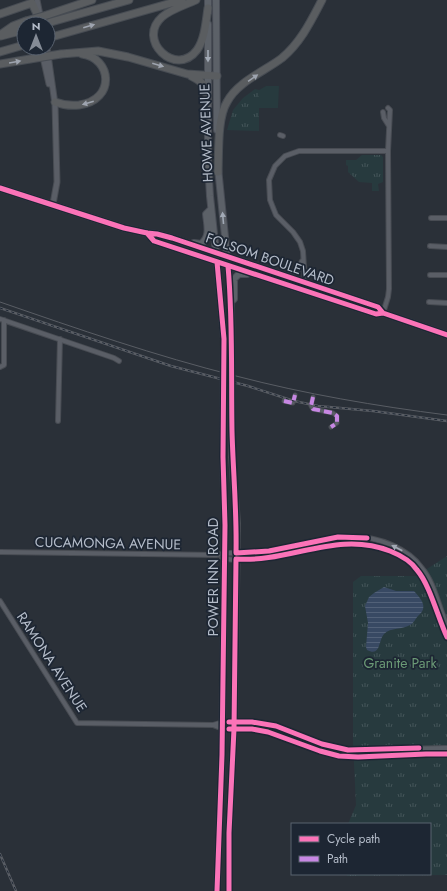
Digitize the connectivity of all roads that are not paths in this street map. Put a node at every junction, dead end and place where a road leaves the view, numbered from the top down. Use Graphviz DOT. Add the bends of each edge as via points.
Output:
graph roads {
  1 [pos="22,0"];
  2 [pos="92,0"];
  3 [pos="129,0"];
  4 [pos="182,0"];
  5 [pos="196,0"];
  6 [pos="208,0"];
  7 [pos="216,0"];
  8 [pos="322,0"];
  9 [pos="34,1"];
  10 [pos="208,8"];
  11 [pos="1,13"];
  12 [pos="38,16"];
  13 [pos="55,16"];
  14 [pos="56,18"];
  15 [pos="16,25"];
  16 [pos="16,32"];
  17 [pos="56,35"];
  18 [pos="0,36"];
  19 [pos="16,47"];
  20 [pos="0,52"];
  21 [pos="64,54"];
  22 [pos="43,56"];
  23 [pos="47,56"];
  24 [pos="0,64"];
  25 [pos="187,74"];
  26 [pos="208,75"];
  27 [pos="216,76"];
  28 [pos="55,102"];
  29 [pos="208,102"];
  30 [pos="388,108"];
  31 [pos="54,113"];
  32 [pos="390,114"];
  33 [pos="389,127"];
  34 [pos="388,151"];
  35 [pos="218,172"];
  36 [pos="0,188"];
  37 [pos="53,204"];
  38 [pos="211,209"];
  39 [pos="431,218"];
  40 [pos="447,218"];
  41 [pos="147,233"];
  42 [pos="187,243"];
  43 [pos="430,246"];
  44 [pos="447,247"];
  45 [pos="216,253"];
  46 [pos="226,256"];
  47 [pos="304,257"];
  48 [pos="217,262"];
  49 [pos="228,266"];
  50 [pos="254,274"];
  51 [pos="430,275"];
  52 [pos="447,275"];
  53 [pos="285,276"];
  54 [pos="305,283"];
  55 [pos="231,302"];
  56 [pos="429,302"];
  57 [pos="447,303"];
  58 [pos="383,313"];
  59 [pos="2,319"];
  60 [pos="447,335"];
  61 [pos="60,340"];
  62 [pos="119,361"];
  63 [pos="0,367"];
  64 [pos="296,395"];
  65 [pos="312,397"];
  66 [pos="284,401"];
  67 [pos="58,421"];
  68 [pos="331,427"];
  69 [pos="0,552"];
  70 [pos="236,553"];
  71 [pos="225,556"];
  72 [pos="236,559"];
  73 [pos="0,601"];
  74 [pos="447,625"];
  75 [pos="447,637"];
  76 [pos="223,722"];
  77 [pos="234,722"];
  78 [pos="213,725"];
  79 [pos="223,729"];
  80 [pos="234,729"];
  81 [pos="447,748"];
  82 [pos="447,754"];
  83 [pos="216,891"];
  84 [pos="229,891"];
  1 -- 11 [label="highway"];
  2 -- 13 [label="highway"];
  3 -- 14 [label="highway"];
  17 -- 4 [label="highway, one-way"];
  5 -- 10 [label="highway" via="166,14 158,22 154,39 157,48 166,56 175,59 186,58 196,51 202,38"];
  6 -- 10 [label="main road, HOWE AVENUE"];
  7 -- 27 [label="main road, HOWE AVENUE"];
  35 -- 8 [label="highway, one-way" via="221,118 226,102 239,88 294,46 304,34"];
  9 -- 11 [label="highway"];
  9 -- 12 [label="highway"];
  10 -- 26 [label="main road, HOWE AVENUE, one-way"];
  15 -- 18 [label="highway, bridge"];
  16 -- 18 [label="highway"];
  19 -- 20 [label="highway"];
  24 -- 21 [label="highway, one-way, bridge"];
  21 -- 25 [label="highway, one-way" via="98,51 112,53"];
  21 -- 28 [label="highway, one-way" via="88,55 98,62 103,69 105,86 101,95 86,104 62,105"];
  22 -- 31 [label="street"];
  23 -- 28 [label="street"];
  25 -- 26 [label="highway"];
  25 -- 29 [label="highway" via="204,84"];
  26 -- 27 [label="highway"];
  26 -- 29 [label="main road, HOWE AVENUE"];
  27 -- 35 [label="main road, HOWE AVENUE"];
  28 -- 31 [label="street"];
  29 -- 38 [label="main road, HOWE AVENUE"];
  30 -- 32 [label="street"];
  31 -- 37 [label="street" via="57,176"];
  32 -- 33 [label="street"];
  32 -- 33 [label="street" via="383,113"];
  33 -- 34 [label="street"];
  34 -- 47 [label="street" via="299,151 285,156 275,166 269,185 271,205 279,219 297,238"];
  34 -- 58 [label="street" via="389,289"];
  46 -- 35 [label="main road, HOWE AVENUE, one-way"];
  36 -- 37 [label="main road, FOLSOM BOULEVARD"];
  37 -- 41 [label="main road, FOLSOM BOULEVARD"];
  38 -- 42 [label="main road" via="206,214 207,238 201,244"];
  38 -- 45 [label="main road, HOWE AVENUE"];
  39 -- 40 [label="street"];
  41 -- 42 [label="main road, FOLSOM BOULEVARD"];
  41 -- 48 [label="main road, FOLSOM BOULEVARD" via="154,241"];
  42 -- 45 [label="main road, FOLSOM BOULEVARD"];
  43 -- 44 [label="street"];
  45 -- 46 [label="main road, FOLSOM BOULEVARD"];
  45 -- 48 [label="main road, HOWE AVENUE"];
  46 -- 49 [label="main road, HOWE AVENUE"];
  46 -- 53 [label="main road, FOLSOM BOULEVARD"];
  47 -- 53 [label="street" via="298,270"];
  47 -- 54 [label="street"];
  48 -- 49 [label="main road, FOLSOM BOULEVARD"];
  48 -- 71 [label="main road, POWER INN ROAD" via="224,339"];
  49 -- 50 [label="main road, FOLSOM BOULEVARD"];
  49 -- 55 [label="main road, POWER INN ROAD"];
  50 -- 55 [label="main road" via="241,274 235,277 234,300"];
  50 -- 58 [label="main road, FOLSOM BOULEVARD" via="376,314"];
  51 -- 52 [label="street"];
  53 -- 54 [label="main road, FOLSOM BOULEVARD"];
  54 -- 58 [label="main road, FOLSOM BOULEVARD" via="378,307"];
  55 -- 70 [label="main road, POWER INN ROAD"];
  56 -- 57 [label="street"];
  58 -- 60 [label="main road, FOLSOM BOULEVARD"];
  59 -- 61 [label="street"];
  59 -- 63 [label="street" via="4,365"];
  61 -- 62 [label="street"];
  61 -- 67 [label="street"];
  64 -- 66 [label="street" via="293,404"];
  65 -- 68 [label="street" via="313,409 337,416 337,423"];
  69 -- 71 [label="street, CUCAMONGA AVENUE"];
  70 -- 71 [label="street, CUCAMONGA AVENUE"];
  70 -- 72 [label="main road, POWER INN ROAD"];
  74 -- 70 [label="street, CUCAMONGA AVENUE, one-way" via="422,567 404,552 388,544 367,538 343,536 269,551"];
  71 -- 72 [label="street, CUCAMONGA AVENUE"];
  71 -- 76 [label="main road, POWER INN ROAD"];
  72 -- 75 [label="street, CUCAMONGA AVENUE" via="270,558 339,544 358,544 385,549 402,557 417,569"];
  72 -- 77 [label="main road, POWER INN ROAD"];
  73 -- 78 [label="street, RAMONA AVENUE" via="77,723"];
  76 -- 77 [label="street, RAMONA AVENUE"];
  76 -- 78 [label="street, RAMONA AVENUE"];
  76 -- 79 [label="main road, POWER INN ROAD"];
  77 -- 80 [label="main road, POWER INN ROAD"];
  77 -- 81 [label="street, RAMONA AVENUE" via="276,726 322,744 348,750"];
  78 -- 79 [label="street, RAMONA AVENUE"];
  79 -- 80 [label="street, RAMONA AVENUE"];
  79 -- 83 [label="main road, POWER INN ROAD"];
  80 -- 82 [label="street, RAMONA AVENUE" via="268,732 339,756"];
  80 -- 84 [label="main road, POWER INN ROAD"];
}
